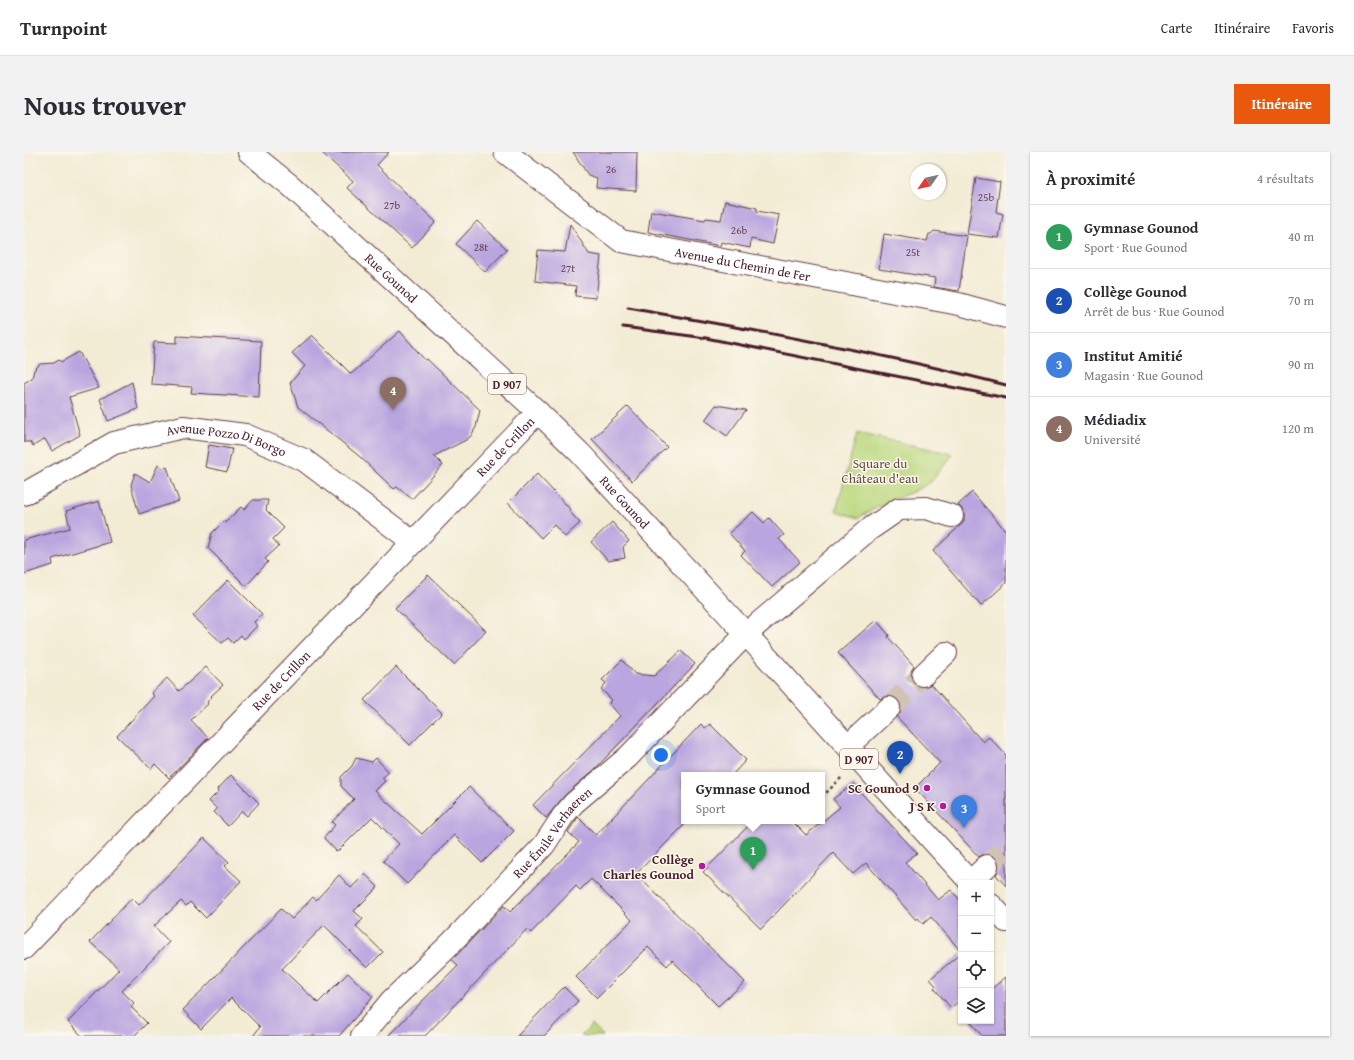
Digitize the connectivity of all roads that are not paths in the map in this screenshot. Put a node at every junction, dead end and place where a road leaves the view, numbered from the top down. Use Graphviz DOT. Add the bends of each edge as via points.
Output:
graph roads {
  1 [pos="249,152"];
  2 [pos="505,152"];
  3 [pos="1006,317"];
  4 [pos="538,412"];
  5 [pos="24,494"];
  6 [pos="952,516"];
  7 [pos="413,542"];
  8 [pos="746,634"];
  9 [pos="946,654"];
  10 [pos="923,675"];
  11 [pos="889,708"];
  12 [pos="853,753"];
  13 [pos="987,866"];
  14 [pos="969,880"];
  15 [pos="973,880"];
  16 [pos="994,908"];
  17 [pos="1006,921"];
  18 [pos="24,948"];
  19 [pos="362,1036"];
  1 -- 4 [label="street, Rue Gounod / D 907" via="291,186"];
  2 -- 3 [label="street, Avenue du Chemin de Fer" via="620,241 959,304"];
  4 -- 7 [label="street, Rue de Crillon"];
  4 -- 8 [label="street, Rue Gounod / D 907" via="580,453"];
  5 -- 7 [label="street, Avenue Pozzo Di Borgo" via="114,443 183,427 245,435 304,460"];
  6 -- 8 [label="street, Rue Émile Verhaeren" via="926,508 899,509 867,531"];
  7 -- 18 [label="street, Rue de Crillon"];
  8 -- 12 [label="street, Rue Gounod / D 907"];
  8 -- 19 [label="street, Rue Émile Verhaeren" via="628,757 574,803 544,845 391,1001"];
  9 -- 10 [label="street"];
  11 -- 12 [label="street"];
  12 -- 14 [label="street, Rue Gounod / D 907"];
  13 -- 15 [label="street"];
  16 -- 17 [label="street"];
}
